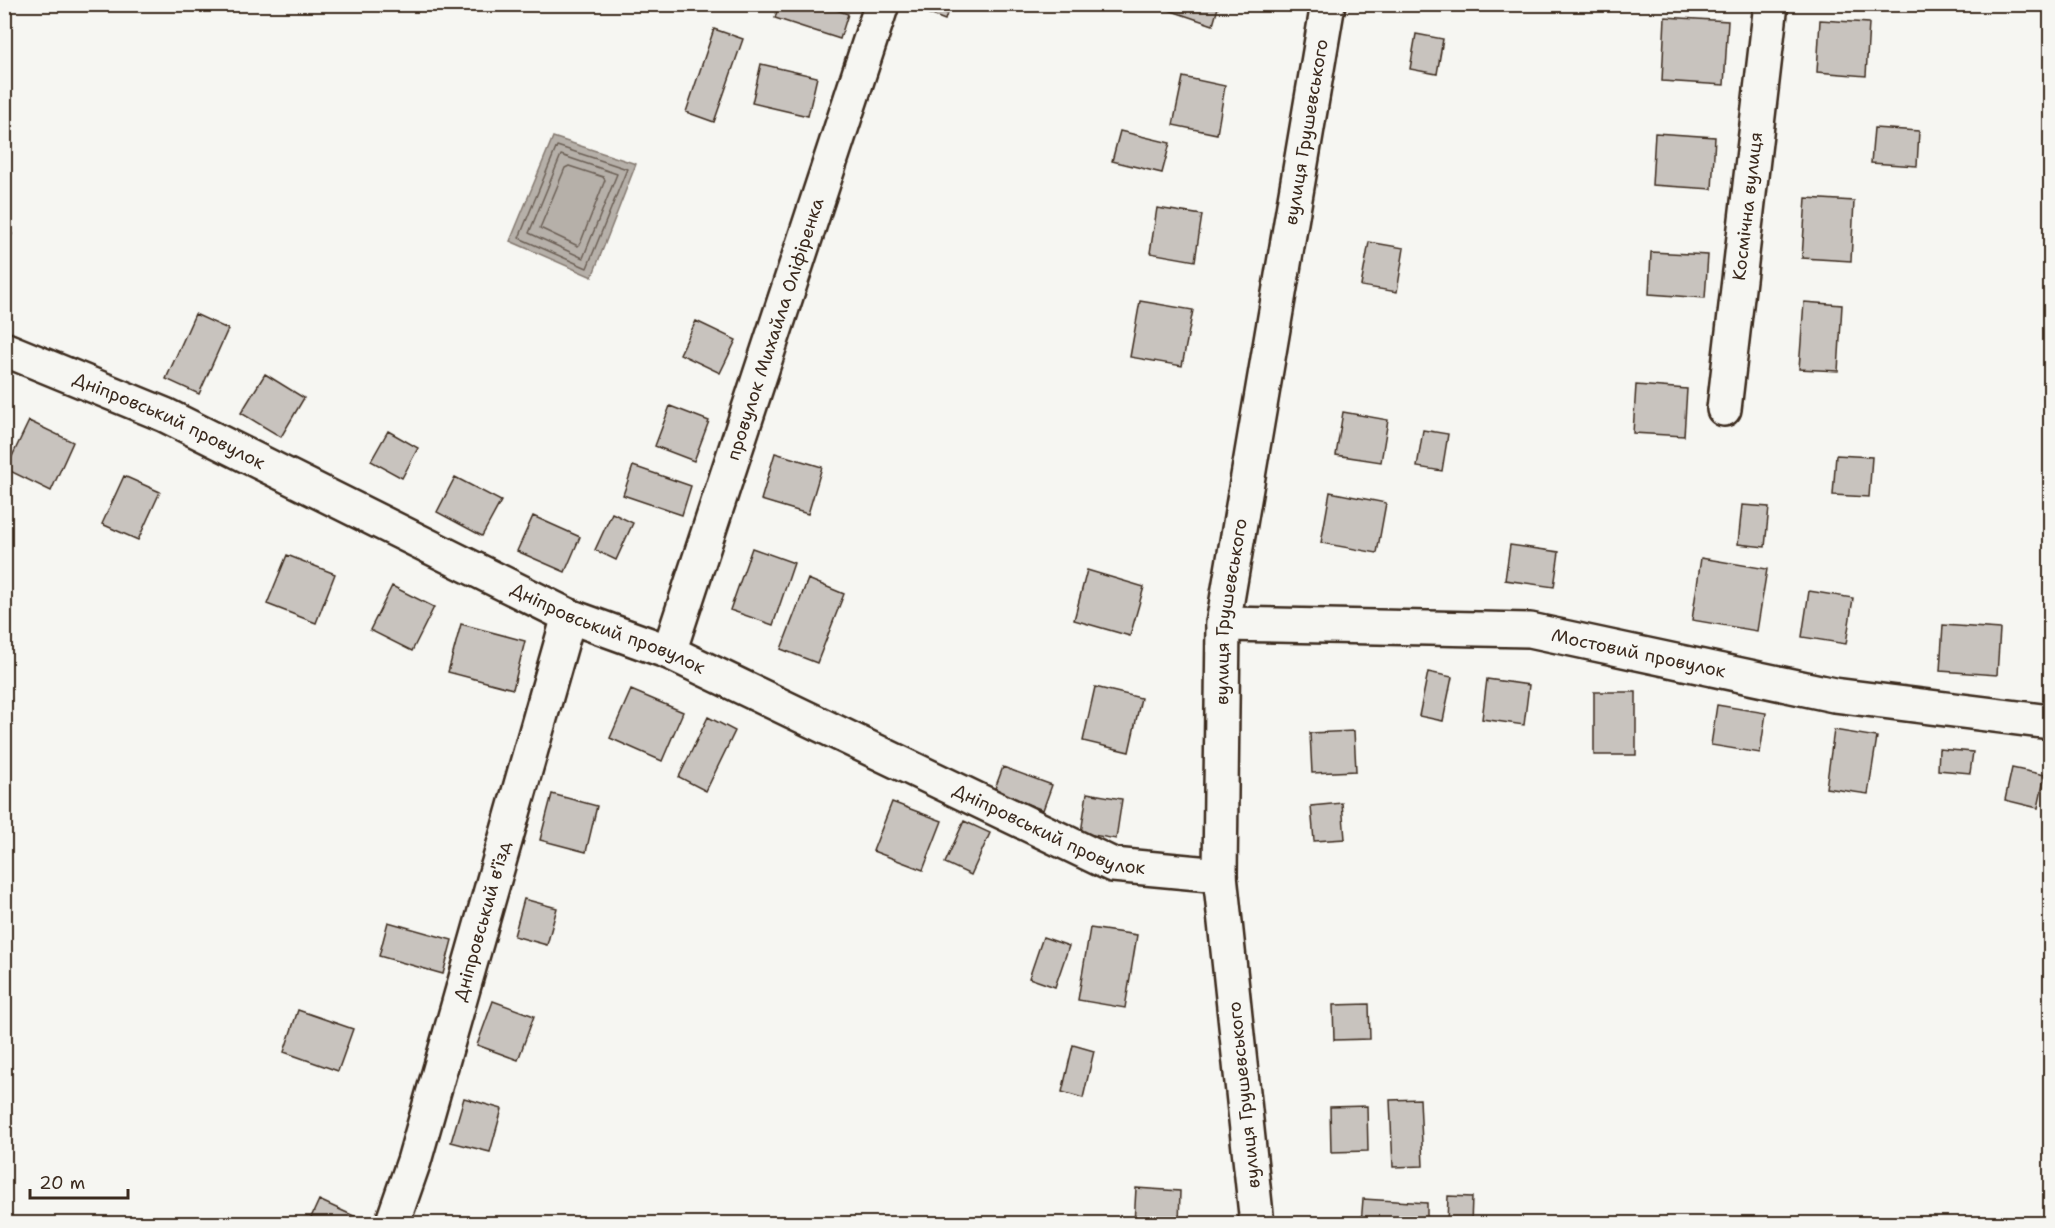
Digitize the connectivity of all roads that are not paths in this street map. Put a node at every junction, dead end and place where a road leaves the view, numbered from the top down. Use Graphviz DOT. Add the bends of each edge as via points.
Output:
graph roads {
  1 [pos="882,4"];
  2 [pos="1328,4"];
  3 [pos="1771,4"];
  4 [pos="4,349"];
  5 [pos="1725,409"];
  6 [pos="569,616"];
  7 [pos="1223,624"];
  8 [pos="669,652"];
  9 [pos="2050,722"];
  10 [pos="1220,875"];
  11 [pos="392,1224"];
  12 [pos="1257,1224"];
  1 -- 8 [label="street, провулок Михайла Оліфіренка"];
  2 -- 7 [label="street, вулиця Грушевського"];
  3 -- 5 [label="street, Космічна вулиця"];
  4 -- 6 [label="street, Дніпровський провулок" via="165,415"];
  6 -- 8 [label="street, Дніпровський провулок"];
  6 -- 11 [label="street, Дніпровський в'їзд" via="414,1161"];
  7 -- 9 [label="street, Мостовий провулок" via="1530,630 1834,695"];
  7 -- 10 [label="street, вулиця Грушевського"];
  8 -- 10 [label="street, Дніпровський провулок" via="1113,865"];
  10 -- 12 [label="street, вулиця Грушевського"];
}
